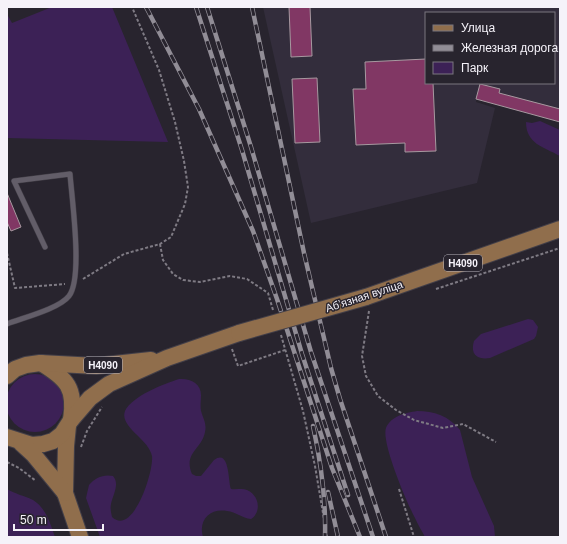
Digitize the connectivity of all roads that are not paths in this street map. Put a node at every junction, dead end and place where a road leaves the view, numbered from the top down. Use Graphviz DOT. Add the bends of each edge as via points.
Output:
graph roads {
  1 [pos="560,229"];
  2 [pos="45,247"];
  3 [pos="7,324"];
  4 [pos="167,358"];
  5 [pos="40,363"];
  6 [pos="8,376"];
  7 [pos="70,423"];
  8 [pos="12,438"];
  9 [pos="65,493"];
  10 [pos="80,537"];
  1 -- 4 [label="main road, Абʼязная вуліца / Н4090, bridge" via="368,302"];
  2 -- 3 [label="lane" via="14,181 70,174 77,261 69,296 58,305"];
  4 -- 5 [label="main road, Абʼязная вуліца / Н4090" via="96,366"];
  4 -- 7 [label="main road, Абʼязная вуліца / Н4090" via="109,384 90,398"];
  5 -- 6 [label="main road, Абʼязная вуліца / Н4090" via="15,369"];
  5 -- 7 [label="main road" via="66,381 74,406"];
  7 -- 8 [label="main road, Абʼязная вуліца / Н4090" via="62,434 48,443 32,445"];
  7 -- 9 [label="main road" via="66,446"];
  8 -- 9 [label="main road" via="33,454"];
  9 -- 10 [label="main road"];
}
